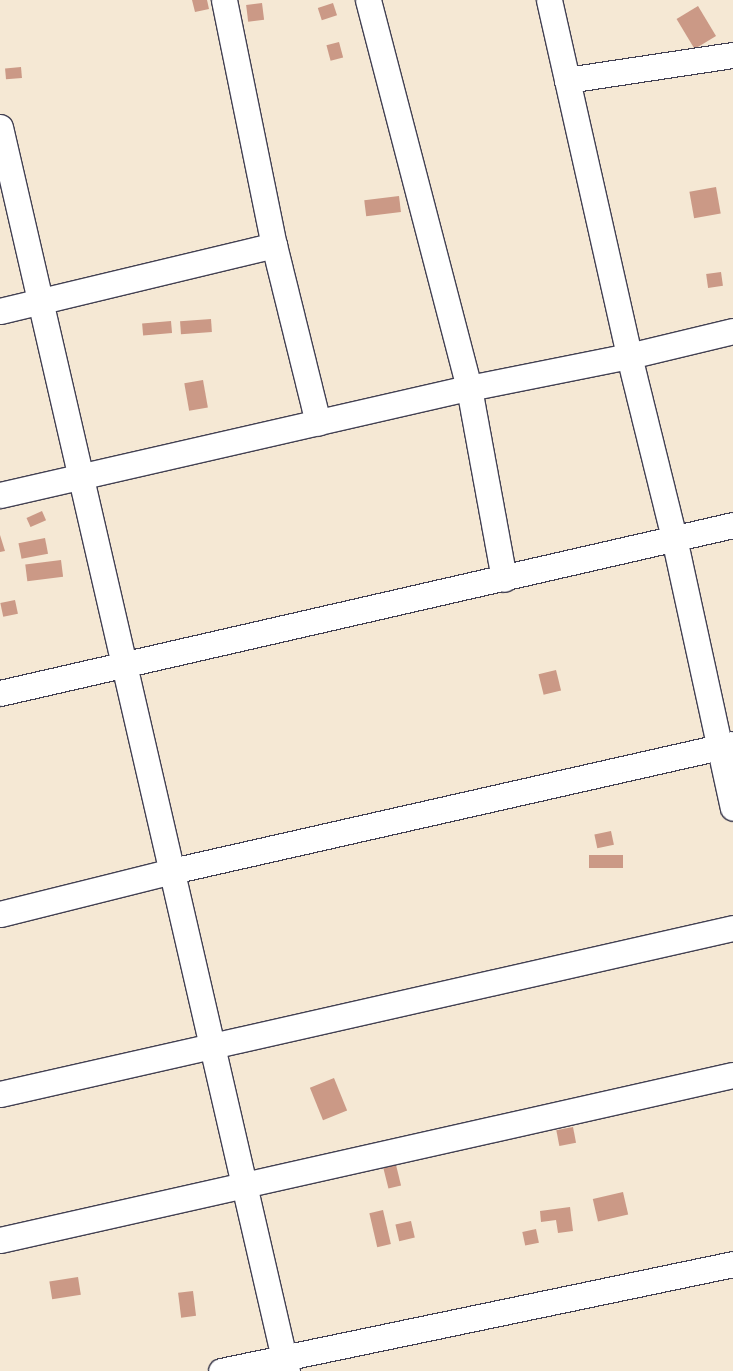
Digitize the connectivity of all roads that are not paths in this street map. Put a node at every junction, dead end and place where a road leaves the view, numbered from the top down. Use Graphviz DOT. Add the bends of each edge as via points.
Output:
graph roads {
  1 [pos="224,0"];
  2 [pos="368,0"];
  3 [pos="549,0"];
  4 [pos="733,56"];
  5 [pos="566,80"];
  6 [pos="0,128"];
  7 [pos="274,245"];
  8 [pos="40,302"];
  9 [pos="0,311"];
  10 [pos="733,331"];
  11 [pos="629,356"];
  12 [pos="469,388"];
  13 [pos="318,423"];
  14 [pos="81,476"];
  15 [pos="0,495"];
  16 [pos="733,526"];
  17 [pos="674,538"];
  18 [pos="504,579"];
  19 [pos="124,665"];
  20 [pos="0,693"];
  21 [pos="726,746"];
  22 [pos="733,808"];
  23 [pos="172,872"];
  24 [pos="0,914"];
  25 [pos="733,928"];
  26 [pos="212,1048"];
  27 [pos="733,1075"];
  28 [pos="0,1094"];
  29 [pos="245,1186"];
  30 [pos="0,1240"];
  31 [pos="733,1264"];
  32 [pos="286,1364"];
  33 [pos="222,1371"];
  1 -- 7 [label="street"];
  2 -- 12 [label="street"];
  3 -- 5 [label="street"];
  4 -- 5 [label="street"];
  5 -- 11 [label="street"];
  6 -- 8 [label="street"];
  7 -- 8 [label="street"];
  7 -- 13 [label="street"];
  8 -- 9 [label="street"];
  8 -- 14 [label="street"];
  10 -- 11 [label="street"];
  11 -- 12 [label="street"];
  11 -- 17 [label="street"];
  12 -- 13 [label="street"];
  12 -- 18 [label="street"];
  13 -- 14 [label="street"];
  14 -- 15 [label="street"];
  14 -- 19 [label="street"];
  16 -- 17 [label="street"];
  17 -- 18 [label="street"];
  17 -- 21 [label="street"];
  18 -- 19 [label="street"];
  19 -- 20 [label="street"];
  19 -- 23 [label="street"];
  21 -- 22 [label="street"];
  21 -- 23 [label="street"];
  23 -- 24 [label="street"];
  23 -- 26 [label="street"];
  25 -- 26 [label="street"];
  26 -- 28 [label="street"];
  26 -- 29 [label="street"];
  27 -- 29 [label="street"];
  29 -- 30 [label="street"];
  29 -- 32 [label="street"];
  31 -- 32 [label="street"];
  32 -- 33 [label="street"];
}
